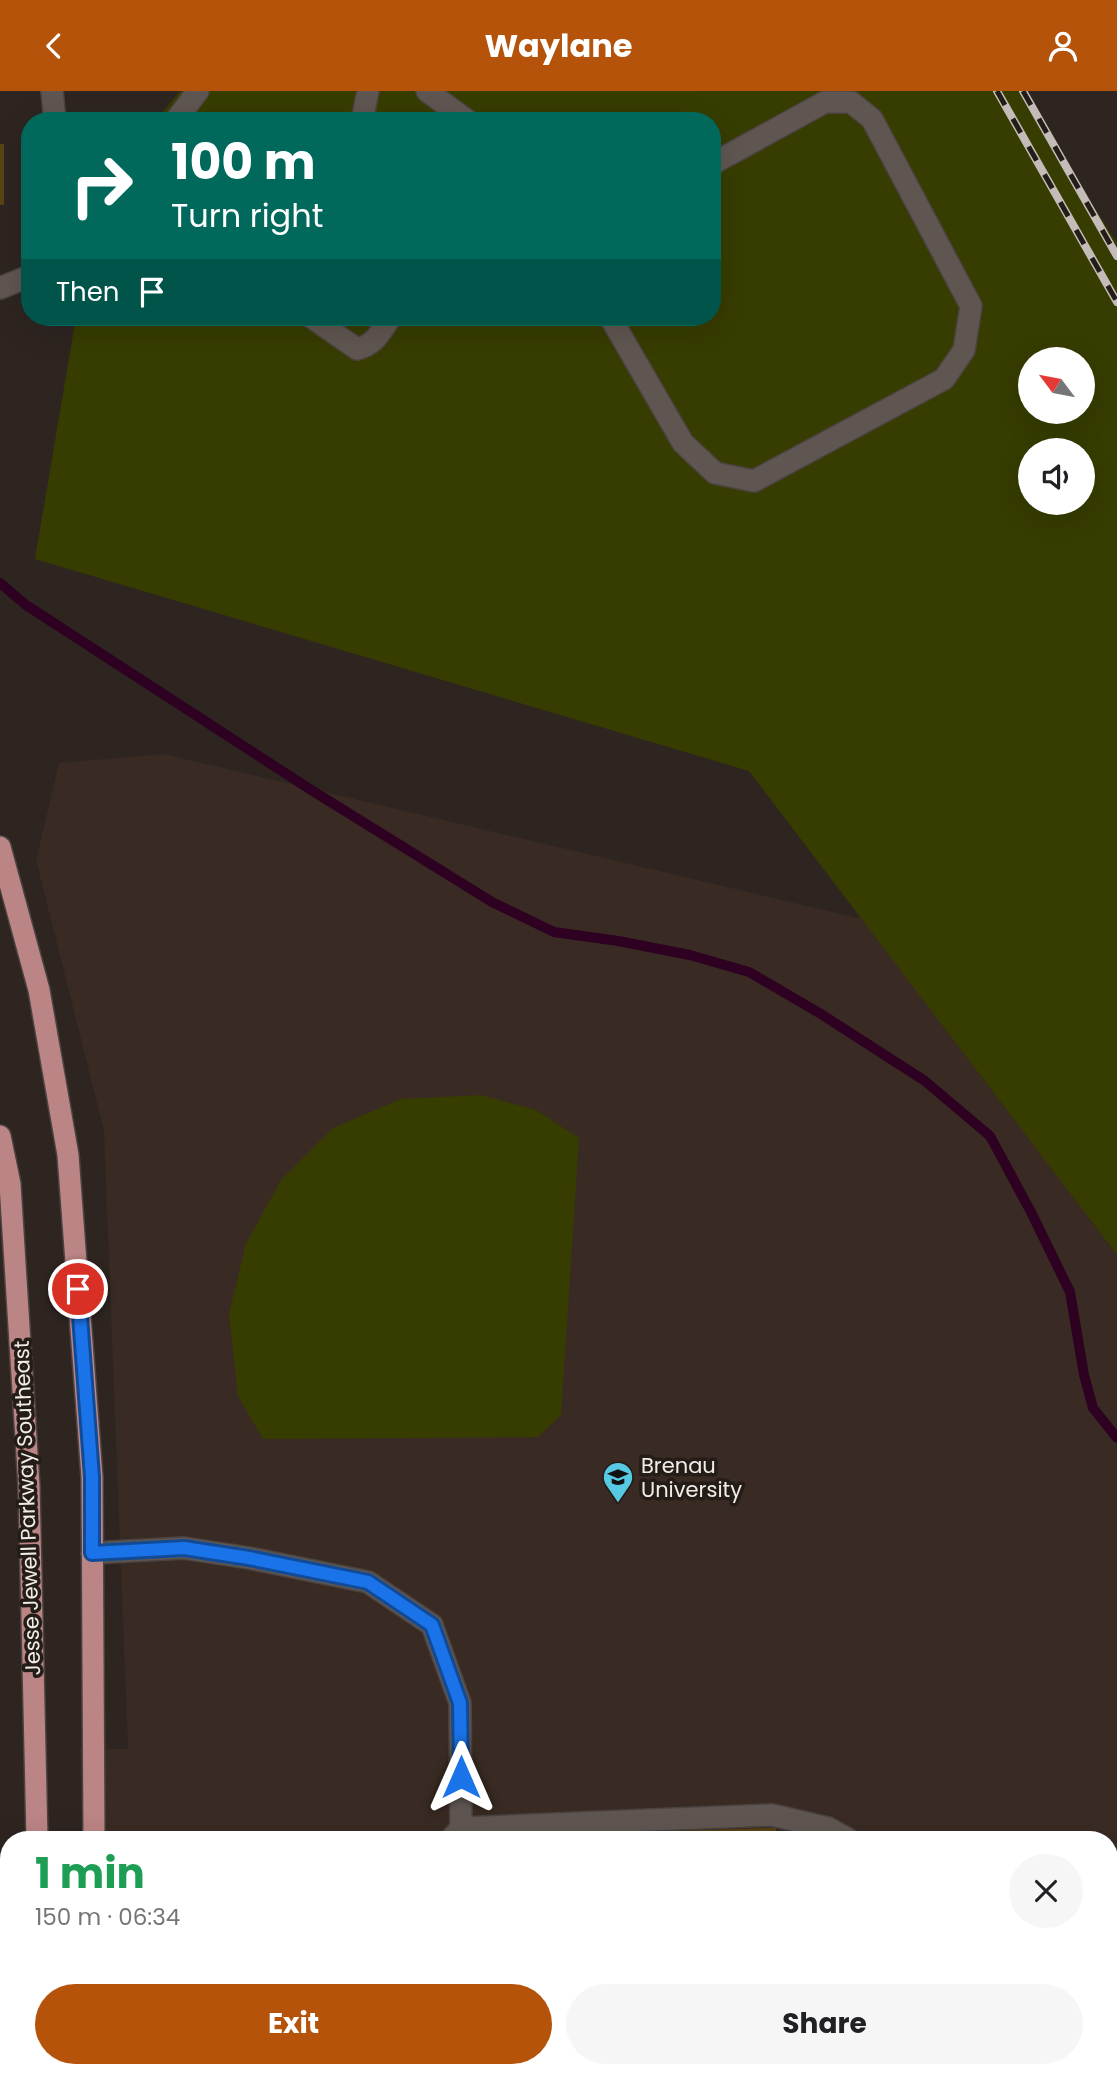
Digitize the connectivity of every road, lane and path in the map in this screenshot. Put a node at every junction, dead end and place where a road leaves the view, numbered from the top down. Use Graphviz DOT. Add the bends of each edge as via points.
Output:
graph roads {
  1 [pos="52,91"];
  2 [pos="198,91"];
  3 [pos="369,91"];
  4 [pos="427,91"];
  5 [pos="54,112"];
  6 [pos="182,112"];
  7 [pos="364,112"];
  8 [pos="456,112"];
  9 [pos="721,159"];
  10 [pos="21,280"];
  11 [pos="0,288"];
  12 [pos="324,326"];
  13 [pos="385,326"];
  14 [pos="615,326"];
  15 [pos="0,847"];
  16 [pos="0,1136"];
  17 [pos="92,1553"];
  18 [pos="37,1831"];
  19 [pos="94,1831"];
  20 [pos="456,1831"];
  21 [pos="491,1831"];
  22 [pos="833,1831"];
  1 -- 5 [label="street"];
  2 -- 6 [label="street"];
  3 -- 7 [label="street"];
  4 -- 8 [label="street"];
  9 -- 14 [label="street" via="825,102 851,102 872,119 971,306 964,350 944,379 754,481 715,473 683,443"];
  10 -- 11 [label="street"];
  12 -- 13 [label="street" via="357,349 368,347"];
  15 -- 17 [label="main road" via="39,990 68,1155 92,1477"];
  16 -- 18 [label="main road, Jesse Jewell Parkway Southeast" via="10,1184 29,1472"];
  17 -- 19 [label="main road"];
  17 -- 20 [label="street" via="184,1548 368,1582 432,1625 460,1703"];
  21 -- 22 [label="street" via="772,1815"];
}
